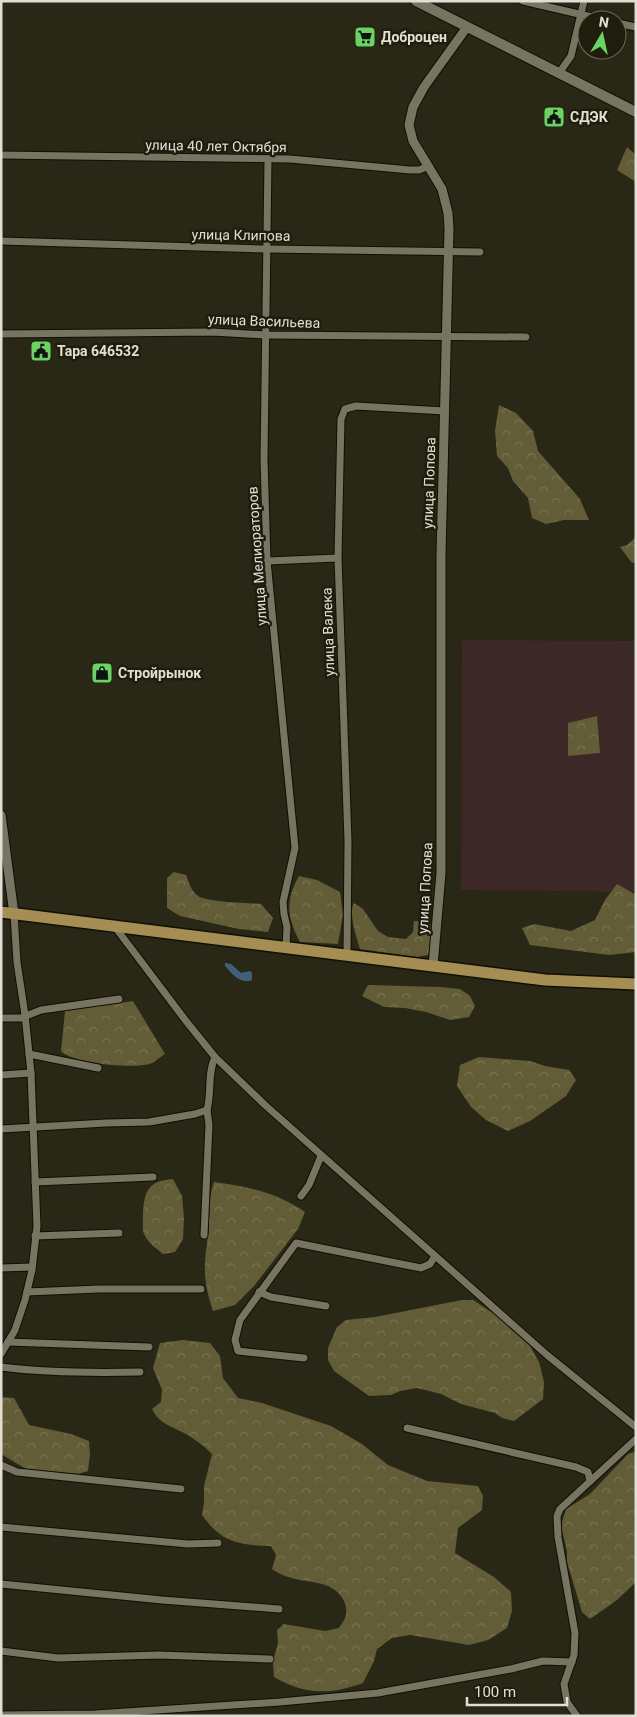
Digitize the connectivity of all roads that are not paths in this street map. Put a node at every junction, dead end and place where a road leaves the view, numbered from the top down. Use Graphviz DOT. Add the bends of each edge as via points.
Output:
graph roads {
  1 [pos="416,1"];
  2 [pos="523,1"];
  3 [pos="577,14"];
  4 [pos="467,27"];
  5 [pos="577,34"];
  6 [pos="559,73"];
  7 [pos="636,112"];
  8 [pos="1,155"];
  9 [pos="268,160"];
  10 [pos="429,166"];
  11 [pos="1,241"];
  12 [pos="266,249"];
  13 [pos="448,251"];
  14 [pos="480,252"];
  15 [pos="1,334"];
  16 [pos="266,335"];
  17 [pos="446,337"];
  18 [pos="526,338"];
  19 [pos="445,410"];
  20 [pos="338,558"];
  21 [pos="267,561"];
  22 [pos="1,815"];
  23 [pos="1,912"];
  24 [pos="14,914"];
  25 [pos="115,926"];
  26 [pos="286,948"];
  27 [pos="347,955"];
  28 [pos="433,966"];
  29 [pos="636,984"];
  30 [pos="119,999"];
  31 [pos="25,1015"];
  32 [pos="1,1018"];
  33 [pos="29,1054"];
  34 [pos="215,1057"];
  35 [pos="98,1068"];
  36 [pos="31,1073"];
  37 [pos="1,1075"];
  38 [pos="207,1110"];
  39 [pos="34,1127"];
  40 [pos="1,1129"];
  41 [pos="321,1156"];
  42 [pos="153,1177"];
  43 [pos="36,1182"];
  44 [pos="301,1196"];
  45 [pos="119,1233"];
  46 [pos="204,1235"];
  47 [pos="36,1236"];
  48 [pos="435,1256"];
  49 [pos="32,1267"];
  50 [pos="1,1268"];
  51 [pos="202,1288"];
  52 [pos="27,1292"];
  53 [pos="259,1292"];
  54 [pos="326,1306"];
  55 [pos="8,1342"];
  56 [pos="149,1347"];
  57 [pos="1,1354"];
  58 [pos="304,1358"];
  59 [pos="1,1367"];
  60 [pos="140,1372"];
  61 [pos="636,1427"];
  62 [pos="407,1428"];
  63 [pos="636,1439"];
  64 [pos="1,1465"];
  65 [pos="590,1481"];
  66 [pos="181,1489"];
  67 [pos="1,1527"];
  68 [pos="218,1543"];
  69 [pos="1,1584"];
  70 [pos="279,1608"];
  71 [pos="1,1651"];
  72 [pos="270,1659"];
  73 [pos="572,1662"];
  74 [pos="1,1715"];
  75 [pos="577,1716"];
  1 -- 4 [label="main road"];
  2 -- 3 [label="street"];
  4 -- 6 [label="main road"];
  4 -- 10 [label="street, улица Попова" via="424,87 410,116 410,134"];
  5 -- 6 [label="street" via="571,56"];
  6 -- 7 [label="main road"];
  8 -- 9 [label="street, улица 40 лет Октября"];
  9 -- 10 [label="street, улица 40 лет Октября" via="290,159 410,170"];
  9 -- 12 [label="street, улица Мелиораторов"];
  10 -- 13 [label="street, улица Попова" via="447,205"];
  11 -- 12 [label="street, улица Клипова"];
  12 -- 13 [label="street, улица Клипова"];
  12 -- 16 [label="street, улица Мелиораторов"];
  13 -- 14 [label="street, улица Клипова"];
  13 -- 17 [label="street, улица Попова"];
  15 -- 16 [label="street, улица Васильева" via="212,332"];
  16 -- 17 [label="street, улица Васильева"];
  16 -- 21 [label="street, улица Мелиораторов" via="264,459"];
  17 -- 18 [label="street, улица Васильева"];
  17 -- 19 [label="street, улица Попова"];
  19 -- 20 [label="street, улица Валека" via="356,406 345,409 340,419"];
  19 -- 28 [label="street, улица Попова" via="441,554 441,873"];
  20 -- 21 [label="street"];
  20 -- 27 [label="street, улица Валека" via="348,841"];
  21 -- 26 [label="street, улица Мелиораторов" via="295,848 284,902"];
  22 -- 24 [label="street"];
  23 -- 24 [label="main road"];
  24 -- 25 [label="main road"];
  24 -- 31 [label="street"];
  25 -- 26 [label="main road"];
  25 -- 34 [label="street"];
  26 -- 27 [label="main road"];
  27 -- 28 [label="main road"];
  28 -- 29 [label="main road" via="545,980"];
  30 -- 31 [label="street"];
  31 -- 32 [label="street"];
  31 -- 33 [label="street"];
  33 -- 35 [label="street"];
  33 -- 36 [label="street"];
  34 -- 38 [label="street" via="211,1066"];
  34 -- 41 [label="street"];
  36 -- 37 [label="street"];
  36 -- 39 [label="street"];
  38 -- 39 [label="street" via="149,1122"];
  38 -- 46 [label="street"];
  39 -- 40 [label="street"];
  39 -- 43 [label="street"];
  41 -- 44 [label="street"];
  41 -- 48 [label="street"];
  42 -- 43 [label="street"];
  43 -- 47 [label="street"];
  45 -- 47 [label="street"];
  47 -- 49 [label="street"];
  48 -- 53 [label="street" via="422,1268 296,1243"];
  48 -- 61 [label="street" via="547,1355"];
  49 -- 50 [label="street"];
  49 -- 52 [label="street"];
  51 -- 52 [label="street"];
  52 -- 55 [label="street"];
  53 -- 54 [label="street"];
  53 -- 58 [label="street" via="240,1320 235,1340 238,1351"];
  55 -- 56 [label="street"];
  55 -- 57 [label="street"];
  59 -- 60 [label="street" via="97,1373"];
  62 -- 65 [label="street" via="576,1467 588,1472"];
  63 -- 65 [label="street"];
  64 -- 66 [label="street" via="17,1472"];
  65 -- 73 [label="street" via="556,1516 575,1633"];
  67 -- 68 [label="street" via="188,1544"];
  69 -- 70 [label="street"];
  71 -- 72 [label="street" via="58,1658 159,1655"];
  73 -- 74 [label="street" via="543,1661 387,1691 338,1697 95,1714"];
  73 -- 75 [label="street" via="564,1684 568,1702"];
}
